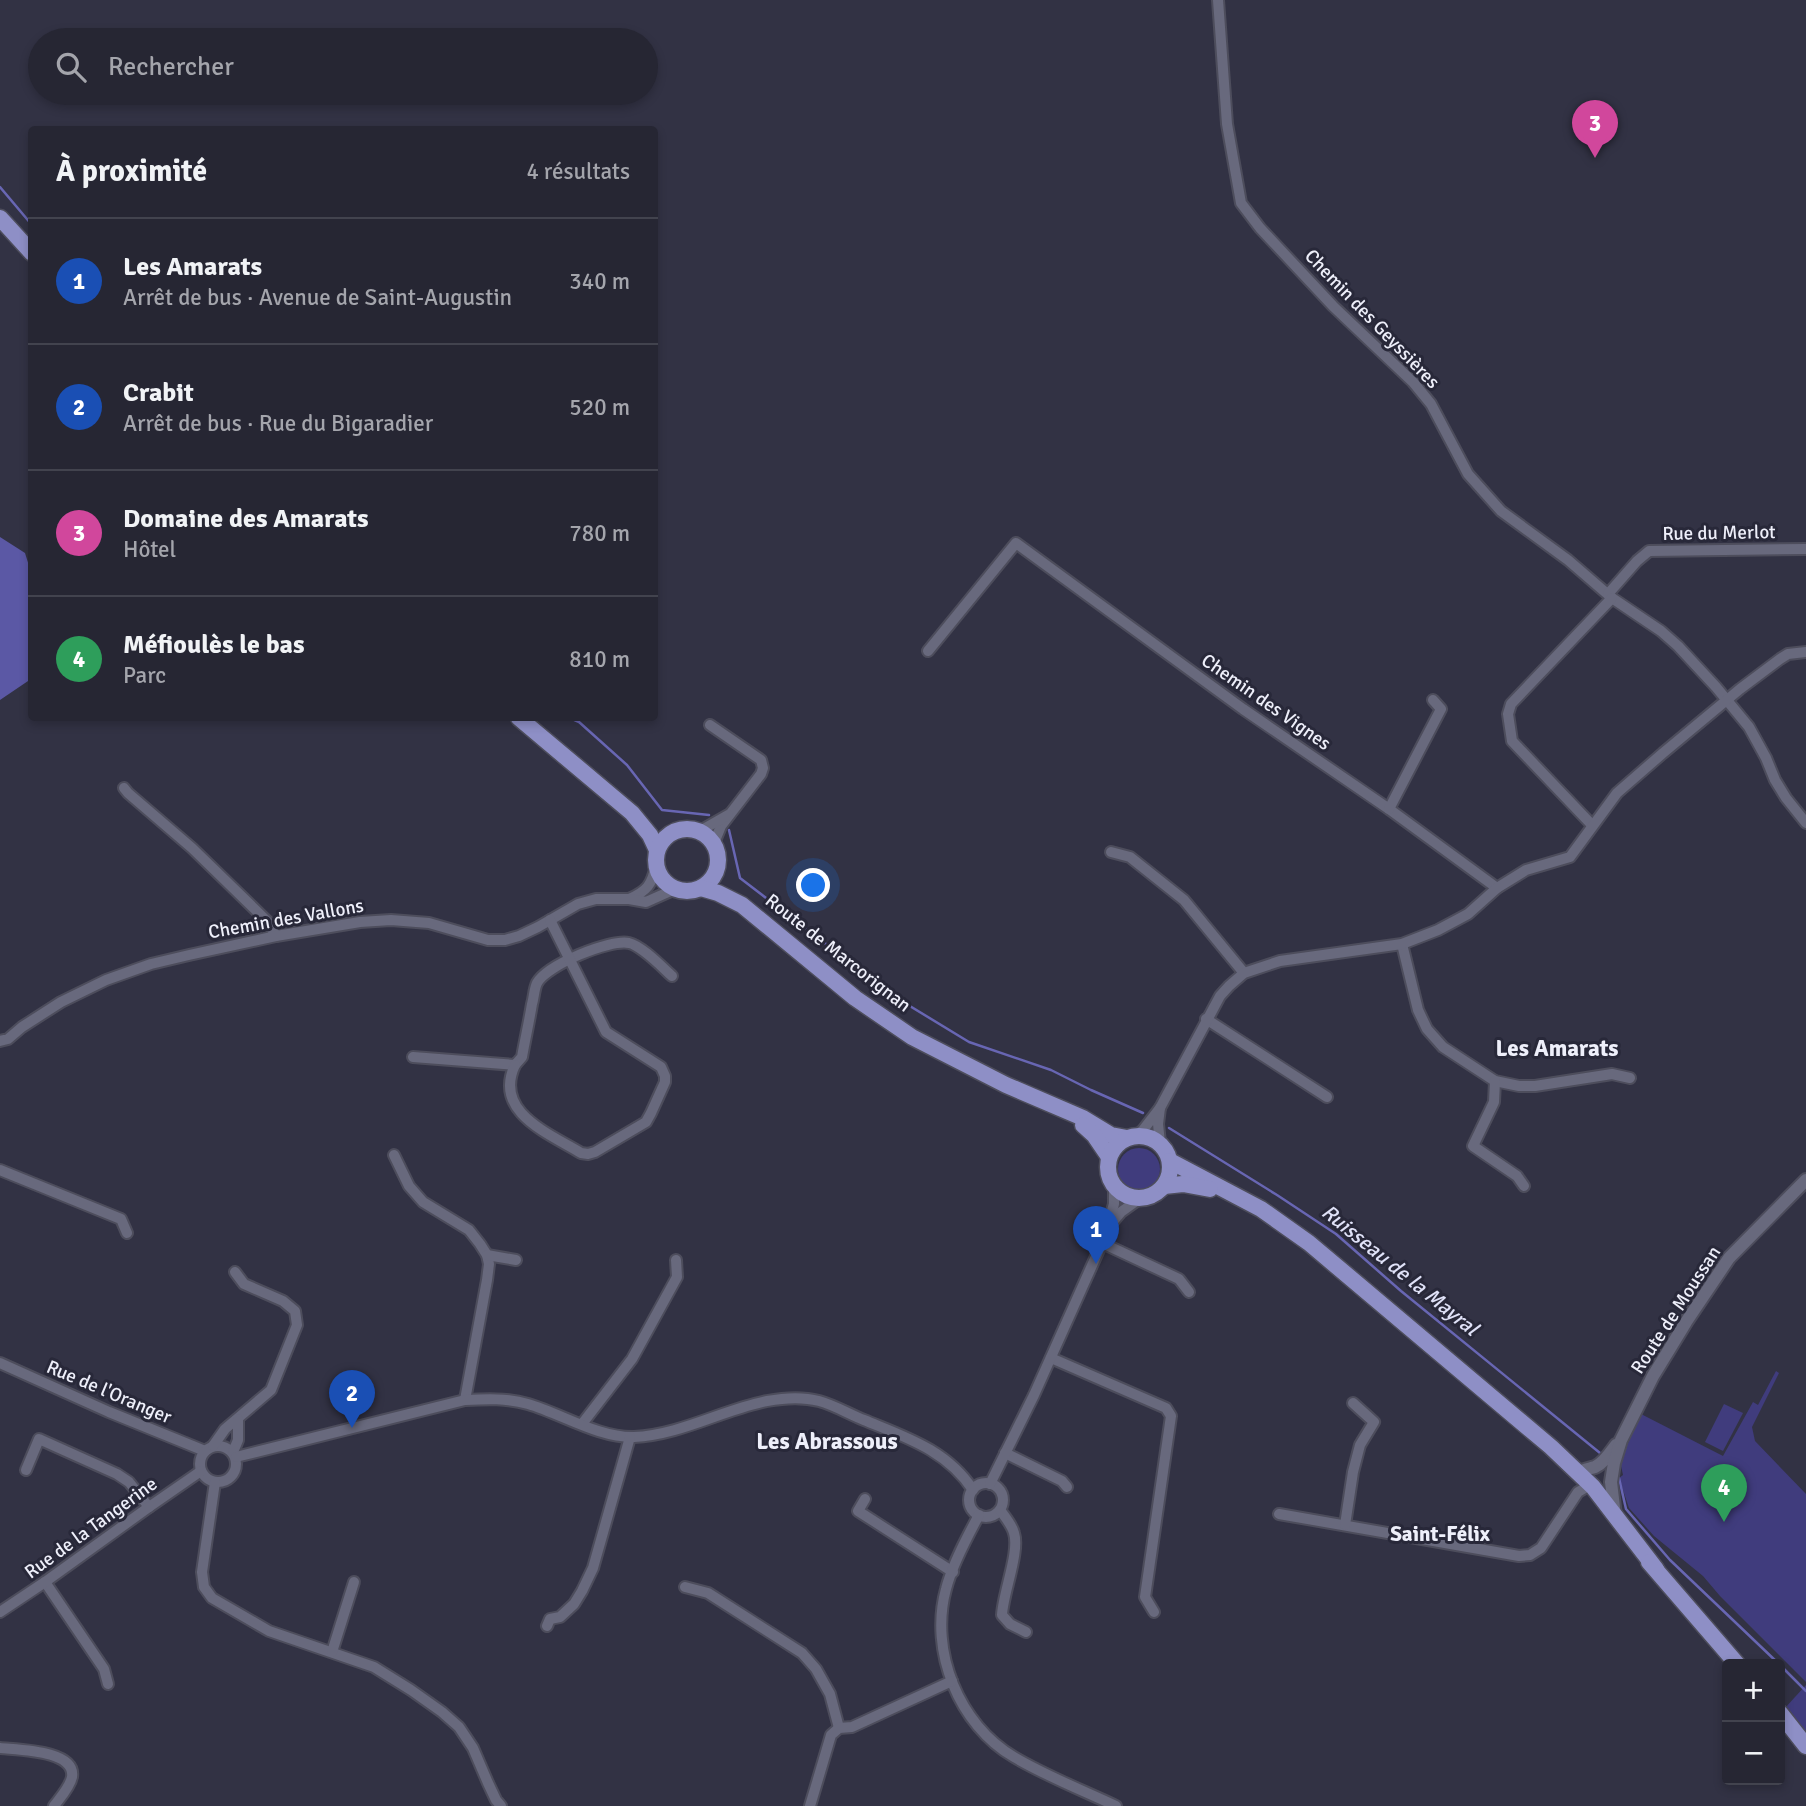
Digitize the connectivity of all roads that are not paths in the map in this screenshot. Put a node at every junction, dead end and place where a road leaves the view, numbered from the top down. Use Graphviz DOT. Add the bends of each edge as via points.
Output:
graph roads {
  1 [pos="1218,0"];
  2 [pos="0,218"];
  3 [pos="28,249"];
  4 [pos="1806,550"];
  5 [pos="1610,596"];
  6 [pos="928,651"];
  7 [pos="1806,652"];
  8 [pos="1433,700"];
  9 [pos="1727,700"];
  10 [pos="523,721"];
  11 [pos="710,725"];
  12 [pos="124,788"];
  13 [pos="1389,809"];
  14 [pos="632,813"];
  15 [pos="730,814"];
  16 [pos="1806,823"];
  17 [pos="1592,825"];
  18 [pos="679,830"];
  19 [pos="700,831"];
  20 [pos="714,844"];
  21 [pos="1111,852"];
  22 [pos="657,858"];
  23 [pos="719,864"];
  24 [pos="701,888"];
  25 [pos="1497,888"];
  26 [pos="675,889"];
  27 [pos="629,899"];
  28 [pos="743,905"];
  29 [pos="550,920"];
  30 [pos="276,936"];
  31 [pos="1402,944"];
  32 [pos="570,958"];
  33 [pos="1244,974"];
  34 [pos="672,976"];
  35 [pos="1206,1019"];
  36 [pos="0,1041"];
  37 [pos="413,1057"];
  38 [pos="515,1065"];
  39 [pos="1630,1078"];
  40 [pos="1495,1081"];
  41 [pos="1327,1097"];
  42 [pos="1058,1108"];
  43 [pos="1160,1108"];
  44 [pos="1132,1137"];
  45 [pos="1160,1143"];
  46 [pos="394,1155"];
  47 [pos="1109,1157"];
  48 [pos="1170,1161"];
  49 [pos="0,1170"];
  50 [pos="1806,1180"];
  51 [pos="1114,1186"];
  52 [pos="1164,1186"];
  53 [pos="1524,1186"];
  54 [pos="1230,1194"];
  55 [pos="1139,1199"];
  56 [pos="1108,1227"];
  57 [pos="127,1233"];
  58 [pos="1102,1243"];
  59 [pos="487,1255"];
  60 [pos="676,1259"];
  61 [pos="516,1260"];
  62 [pos="235,1272"];
  63 [pos="1189,1292"];
  64 [pos="1051,1358"];
  65 [pos="0,1363"];
  66 [pos="465,1400"];
  67 [pos="1353,1403"];
  68 [pos="238,1419"];
  69 [pos="582,1424"];
  70 [pos="630,1437"];
  71 [pos="1621,1440"];
  72 [pos="209,1449"];
  73 [pos="1005,1453"];
  74 [pos="234,1454"];
  75 [pos="26,1470"];
  76 [pos="201,1471"];
  77 [pos="1582,1480"];
  78 [pos="215,1482"];
  79 [pos="990,1484"];
  80 [pos="1067,1487"];
  81 [pos="973,1490"];
  82 [pos="865,1499"];
  83 [pos="149,1507"];
  84 [pos="1000,1510"];
  85 [pos="1279,1514"];
  86 [pos="979,1516"];
  87 [pos="1615,1516"];
  88 [pos="1345,1525"];
  89 [pos="1656,1569"];
  90 [pos="953,1572"];
  91 [pos="45,1582"];
  92 [pos="354,1582"];
  93 [pos="685,1587"];
  94 [pos="0,1612"];
  95 [pos="1154,1612"];
  96 [pos="547,1626"];
  97 [pos="1026,1632"];
  98 [pos="332,1651"];
  99 [pos="1733,1659"];
  100 [pos="952,1681"];
  101 [pos="108,1684"];
  102 [pos="1785,1719"];
  103 [pos="839,1728"];
  104 [pos="1806,1740"];
  105 [pos="1806,1746"];
  106 [pos="0,1748"];
  107 [pos="54,1806"];
  108 [pos="501,1806"];
  109 [pos="810,1806"];
  110 [pos="1116,1806"];
  1 -- 5 [label="street, Chemin des Geyssières" via="1227,124 1241,203 1333,306 1413,382 1482,491"];
  2 -- 3 [label="main road"];
  4 -- 5 [label="street, Rue du Merlot" via="1649,551"];
  5 -- 9 [label="street, Chemin des Geyssières" via="1678,646"];
  5 -- 17 [label="street, Rue du Merlot" via="1511,704 1508,714 1512,741"];
  6 -- 13 [label="street, Chemin des Vignes" via="1016,543"];
  7 -- 9 [label="street" via="1788,654"];
  8 -- 13 [label="street" via="1441,709"];
  9 -- 16 [label="street, Chemin des Geyssières" via="1749,727 1781,789"];
  9 -- 17 [label="street" via="1617,793"];
  10 -- 14 [label="main road"];
  11 -- 15 [label="street" via="761,760 763,768"];
  12 -- 30 [label="street" via="268,922"];
  13 -- 25 [label="street, Chemin des Vignes"];
  14 -- 18 [label="main road" via="663,828"];
  14 -- 22 [label="main road" via="650,835"];
  15 -- 19 [label="street"];
  15 -- 20 [label="street"];
  17 -- 25 [label="street" via="1570,857 1526,870"];
  18 -- 19 [label="main road"];
  18 -- 22 [label="main road" via="662,841"];
  19 -- 20 [label="main road"];
  20 -- 23 [label="main road"];
  21 -- 33 [label="street" via="1129,857 1184,900"];
  22 -- 26 [label="main road" via="663,879"];
  22 -- 27 [label="street" via="648,887"];
  23 -- 24 [label="main road"];
  23 -- 28 [label="main road, Route de Marcorignan" via="724,880"];
  24 -- 26 [label="main road"];
  24 -- 28 [label="main road, Route de Marcorignan"];
  25 -- 31 [label="street" via="1468,914"];
  26 -- 27 [label="street, Chemin des Vallons" via="646,902"];
  27 -- 29 [label="street, Chemin des Vallons" via="596,899"];
  28 -- 42 [label="main road, Route de Marcorignan" via="855,998 912,1037"];
  29 -- 30 [label="street, Chemin des Vallons" via="505,940 488,940 429,923 391,920"];
  29 -- 32 [label="street"];
  30 -- 36 [label="street, Chemin des Vallons" via="151,964 106,980"];
  31 -- 33 [label="street" via="1280,961"];
  31 -- 40 [label="street" via="1427,1029 1443,1047"];
  32 -- 34 [label="street" via="629,943"];
  32 -- 38 [label="street" via="536,984 522,1057"];
  32 -- 38 [label="street" via="606,1032 663,1070 665,1082 652,1113 646,1122 594,1152 580,1153 517,1109 510,1088"];
  33 -- 35 [label="street" via="1220,996"];
  35 -- 41 [label="street"];
  35 -- 43 [label="street"];
  37 -- 38 [label="street"];
  39 -- 40 [label="street" via="1612,1074 1535,1086"];
  40 -- 53 [label="street" via="1494,1102 1473,1146 1517,1176"];
  42 -- 44 [label="main road" via="1111,1135"];
  42 -- 47 [label="main road" via="1094,1135"];
  43 -- 44 [label="street"];
  43 -- 45 [label="street"];
  44 -- 45 [label="main road" via="1150,1137"];
  44 -- 47 [label="main road" via="1116,1145"];
  45 -- 48 [label="main road"];
  46 -- 59 [label="street" via="409,1186 423,1202 469,1230"];
  47 -- 51 [label="main road"];
  48 -- 52 [label="main road"];
  48 -- 54 [label="main road"];
  49 -- 57 [label="street" via="121,1219"];
  50 -- 71 [label="street, Route de Moussan" via="1729,1258 1653,1376"];
  51 -- 55 [label="main road"];
  51 -- 56 [label="street"];
  52 -- 54 [label="main road" via="1184,1184"];
  52 -- 55 [label="main road"];
  54 -- 77 [label="main road" via="1261,1209 1309,1243 1504,1407"];
  55 -- 56 [label="street"];
  56 -- 58 [label="street"];
  58 -- 63 [label="street" via="1179,1279"];
  58 -- 64 [label="street"];
  59 -- 61 [label="street"];
  59 -- 66 [label="street" via="487,1280"];
  60 -- 69 [label="street" via="677,1277 632,1359"];
  62 -- 68 [label="street" via="244,1284 295,1311 297,1325 271,1390"];
  64 -- 73 [label="street"];
  64 -- 95 [label="street" via="1166,1408 1171,1416 1145,1597"];
  65 -- 72 [label="street, Rue de l'Oranger" via="112,1413"];
  66 -- 69 [label="street" via="497,1398 527,1403"];
  66 -- 74 [label="street"];
  67 -- 88 [label="street" via="1374,1422 1360,1446"];
  68 -- 72 [label="street"];
  68 -- 74 [label="street"];
  69 -- 70 [label="street"];
  70 -- 81 [label="street" via="666,1433 769,1401 820,1401 922,1444 945,1459"];
  70 -- 96 [label="street" via="593,1568 574,1604 560,1617 550,1619"];
  71 -- 77 [label="street" via="1602,1462 1584,1469"];
  71 -- 87 [label="street" via="1611,1482"];
  72 -- 74 [label="street" via="220,1445"];
  72 -- 76 [label="street" via="201,1457"];
  73 -- 79 [label="street"];
  73 -- 80 [label="street"];
  74 -- 78 [label="street" via="237,1465 232,1476"];
  75 -- 83 [label="street" via="39,1439 117,1474"];
  76 -- 78 [label="street"];
  76 -- 83 [label="street, Rue de la Tangerine"];
  77 -- 87 [label="main road"];
  77 -- 88 [label="street" via="1541,1548 1530,1555"];
  77 -- 89 [label="main road"];
  78 -- 98 [label="street" via="204,1587 212,1598 269,1631"];
  79 -- 81 [label="street"];
  79 -- 84 [label="street" via="1002,1494"];
  81 -- 86 [label="street" via="970,1504"];
  82 -- 90 [label="street" via="858,1511"];
  83 -- 91 [label="street, Rue de la Tangerine"];
  84 -- 86 [label="street"];
  84 -- 97 [label="street" via="1015,1535 1002,1615"];
  85 -- 88 [label="street"];
  86 -- 90 [label="street"];
  87 -- 89 [label="main road"];
  89 -- 99 [label="main road"];
  90 -- 100 [label="street" via="942,1613 942,1640"];
  91 -- 94 [label="street, Rue de la Tangerine"];
  91 -- 101 [label="street" via="104,1670"];
  92 -- 98 [label="street"];
  93 -- 103 [label="street" via="708,1593 802,1653 830,1694"];
  98 -- 108 [label="street" via="374,1667 459,1727"];
  100 -- 103 [label="street" via="852,1727"];
  100 -- 110 [label="street" via="968,1713 990,1739 1013,1756"];
  102 -- 104 [label="main road"];
  102 -- 105 [label="main road"];
  103 -- 109 [label="street" via="831,1735"];
  106 -- 107 [label="street" via="58,1756 68,1762 72,1776"];
}
